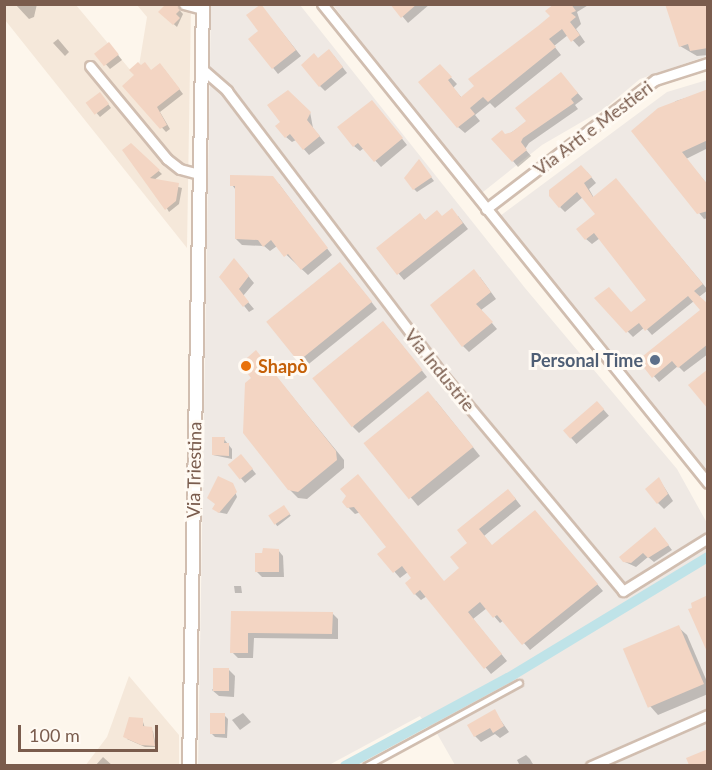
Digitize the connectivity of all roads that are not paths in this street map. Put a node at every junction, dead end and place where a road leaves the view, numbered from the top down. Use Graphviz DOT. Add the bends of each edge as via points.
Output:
graph roads {
  1 [pos="184,4"];
  2 [pos="322,4"];
  3 [pos="203,7"];
  4 [pos="708,63"];
  5 [pos="90,66"];
  6 [pos="201,68"];
  7 [pos="199,174"];
  8 [pos="486,209"];
  9 [pos="708,483"];
  10 [pos="708,538"];
  11 [pos="519,682"];
  12 [pos="708,715"];
  13 [pos="189,765"];
  14 [pos="366,765"];
  15 [pos="591,765"];
  1 -- 3 [label="street, Via Triestina"];
  2 -- 8 [label="street"];
  3 -- 6 [label="main road, Via Triestina"];
  4 -- 8 [label="street, Via Arti e Mestieri" via="655,80"];
  5 -- 7 [label="street" via="166,159 180,169"];
  6 -- 7 [label="main road, Via Triestina"];
  6 -- 10 [label="street, Via Industrie" via="227,91 434,364 623,591"];
  7 -- 13 [label="main road, Via Triestina"];
  8 -- 9 [label="street"];
  11 -- 14 [label="lane"];
  12 -- 15 [label="street"];
}
